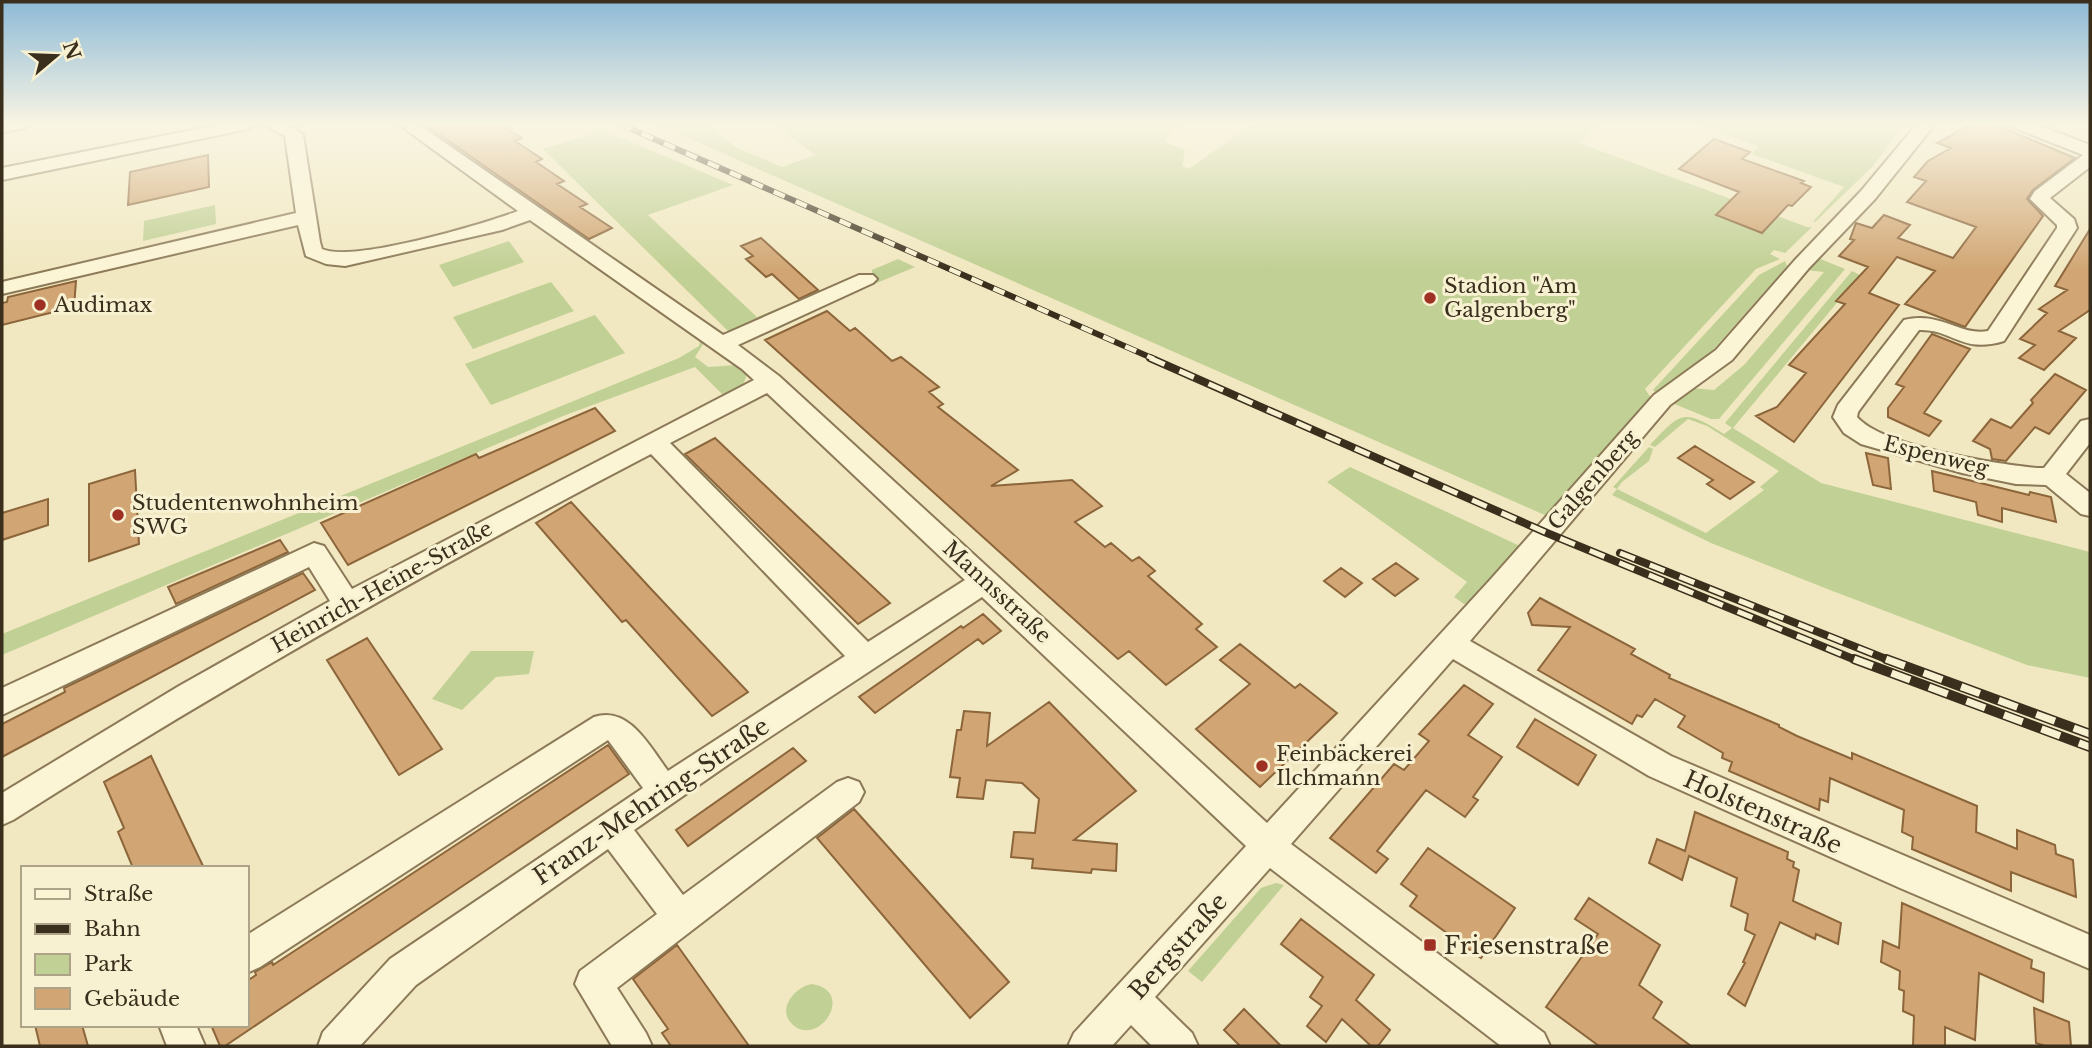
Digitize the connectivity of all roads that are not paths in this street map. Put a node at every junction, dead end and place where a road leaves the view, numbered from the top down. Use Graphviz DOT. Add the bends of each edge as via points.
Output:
graph roads {
  1 [pos="300,173"];
  2 [pos="477,173"];
  3 [pos="1886,173"];
  4 [pos="2071,173"];
  5 [pos="533,212"];
  6 [pos="306,217"];
  7 [pos="866,279"];
  8 [pos="2,288"];
  9 [pos="723,343"];
  10 [pos="771,381"];
  11 [pos="2090,427"];
  12 [pos="653,441"];
  13 [pos="2051,476"];
  14 [pos="2090,507"];
  15 [pos="985,581"];
  16 [pos="348,606"];
  17 [pos="1450,643"];
  18 [pos="864,657"];
  19 [pos="2,702"];
  20 [pos="665,791"];
  21 [pos="848,792"];
  22 [pos="2,810"];
  23 [pos="612,827"];
  24 [pos="1268,845"];
  25 [pos="680,919"];
  26 [pos="2090,952"];
  27 [pos="248,955"];
  28 [pos="1130,999"];
  29 [pos="178,1027"];
  30 [pos="336,1045"];
  31 [pos="186,1046"];
  32 [pos="633,1046"];
  33 [pos="1087,1046"];
  34 [pos="1179,1046"];
  35 [pos="1531,1046"];
  1 -- 6 [label="street"];
  2 -- 5 [label="street, Mannsstraße"];
  3 -- 17 [label="street, Galgenberg" via="1724,355 1662,400"];
  4 -- 13 [label="street, Espenweg" via="2040,200 2067,228 1996,336 1976,340 1925,323 1912,325 1845,417 1861,434 1885,443 2022,477"];
  5 -- 6 [label="street" via="502,224 345,260 313,252"];
  5 -- 9 [label="street, Mannsstraße"];
  6 -- 8 [label="street"];
  7 -- 9 [label="street"];
  9 -- 10 [label="street, Mannsstraße"];
  10 -- 12 [label="street, Heinrich-Heine-Straße"];
  10 -- 15 [label="street, Mannsstraße"];
  11 -- 13 [label="street"];
  12 -- 16 [label="street, Heinrich-Heine-Straße"];
  12 -- 18 [label="street"];
  13 -- 14 [label="street"];
  15 -- 18 [label="street, Franz-Mehring-Straße"];
  15 -- 24 [label="street, Mannsstraße"];
  16 -- 19 [label="street" via="314,553"];
  16 -- 22 [label="street, Heinrich-Heine-Straße" via="178,701"];
  17 -- 24 [label="street, Galgenberg"];
  17 -- 26 [label="street, Holstenstraße" via="1673,772"];
  18 -- 20 [label="street, Franz-Mehring-Straße"];
  20 -- 23 [label="street, Franz-Mehring-Straße"];
  20 -- 27 [label="street" via="617,729 605,726"];
  21 -- 25 [label="street"];
  23 -- 25 [label="street"];
  23 -- 30 [label="street, Franz-Mehring-Straße" via="403,972"];
  24 -- 28 [label="street, Bergstraße"];
  24 -- 35 [label="street"];
  25 -- 32 [label="street" via="593,984"];
  28 -- 33 [label="street, Bergstraße"];
  28 -- 34 [label="street"];
  29 -- 31 [label="street"];
}
